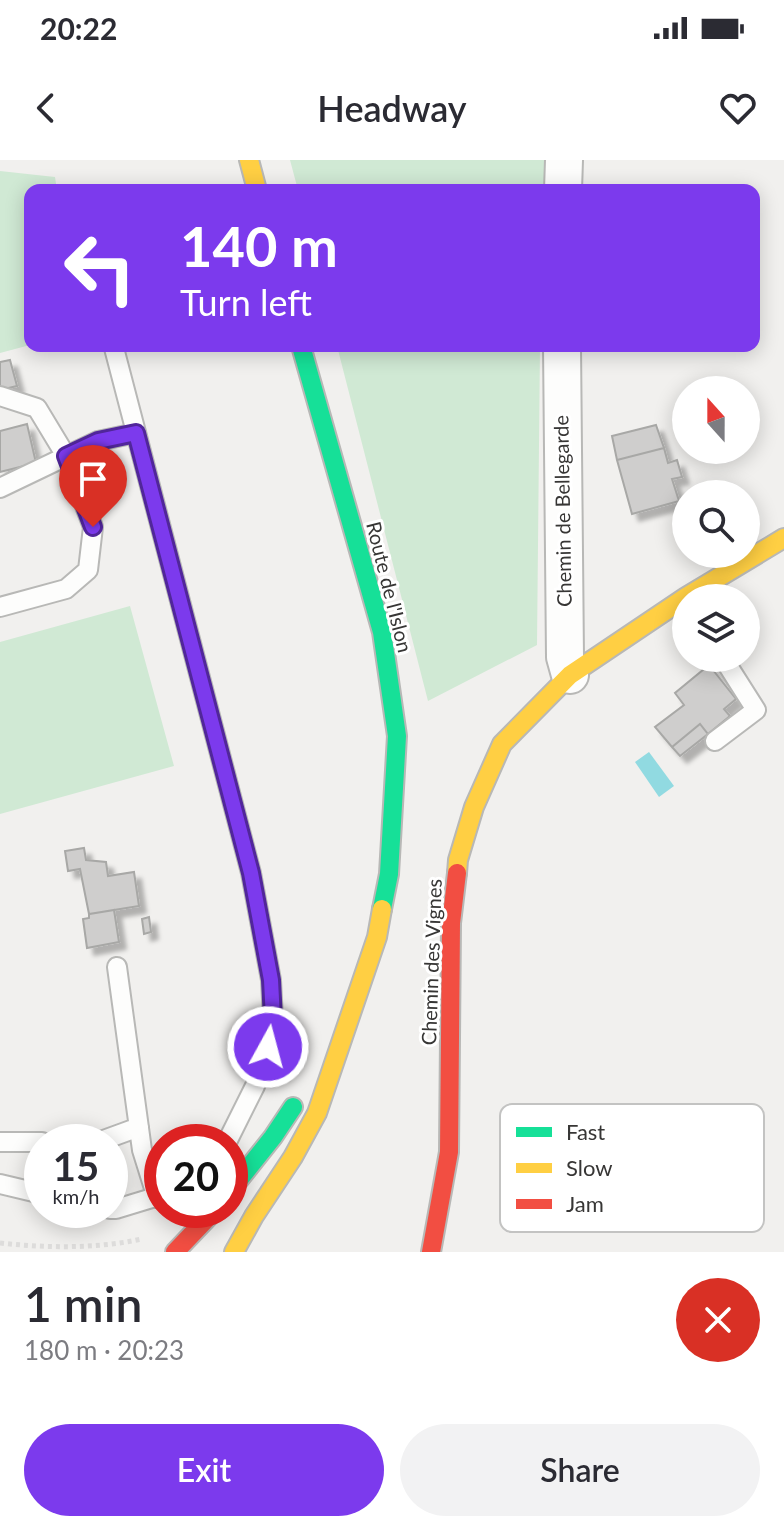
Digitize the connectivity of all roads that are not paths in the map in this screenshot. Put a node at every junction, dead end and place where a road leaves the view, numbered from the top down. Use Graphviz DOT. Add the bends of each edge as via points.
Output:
graph roads {
  1 [pos="249,160"];
  2 [pos="564,160"];
  3 [pos="255,184"];
  4 [pos="563,184"];
  5 [pos="115,352"];
  6 [pos="303,352"];
  7 [pos="562,352"];
  8 [pos="0,396"];
  9 [pos="136,433"];
  10 [pos="66,456"];
  11 [pos="0,488"];
  12 [pos="784,538"];
  13 [pos="709,584"];
  14 [pos="0,607"];
  15 [pos="672,607"];
  16 [pos="732,672"];
  17 [pos="570,675"];
  18 [pos="715,741"];
  19 [pos="117,967"];
  20 [pos="345,1029"];
  21 [pos="236,1124"];
  22 [pos="139,1127"];
  23 [pos="128,1131"];
  24 [pos="0,1142"];
  25 [pos="24,1142"];
  26 [pos="144,1155"];
  27 [pos="248,1168"];
  28 [pos="0,1184"];
  29 [pos="24,1190"];
  30 [pos="198,1228"];
  31 [pos="175,1252"];
  32 [pos="234,1252"];
  33 [pos="431,1252"];
  1 -- 3 [label="street"];
  2 -- 4 [label="street"];
  5 -- 9 [label="lane"];
  6 -- 20 [label="street, Route de l'Islon" via="382,632 397,736 387,886 377,937"];
  7 -- 17 [label="street, Chemin de Bellegarde" via="565,657"];
  8 -- 10 [label="lane" via="37,408"];
  9 -- 10 [label="lane" via="98,441"];
  9 -- 21 [label="lane" via="251,873 271,980 268,1047"];
  10 -- 11 [label="lane"];
  10 -- 14 [label="lane" via="93,527 88,570 66,589"];
  12 -- 13 [label="street, Chemin des Vignes"];
  15 -- 17 [label="street, Chemin des Vignes"];
  16 -- 18 [label="lane" via="756,710"];
  17 -- 33 [label="street, Chemin des Vignes" via="502,744 458,860 451,923 449,1152"];
  19 -- 22 [label="lane"];
  20 -- 27 [label="street, Route de l'Islon"];
  20 -- 32 [label="street, Route de l'Islon" via="317,1113"];
  22 -- 23 [label="lane"];
  22 -- 26 [label="lane"];
  24 -- 25 [label="lane"];
  28 -- 29 [label="lane"];
  30 -- 31 [label="street"];
}
